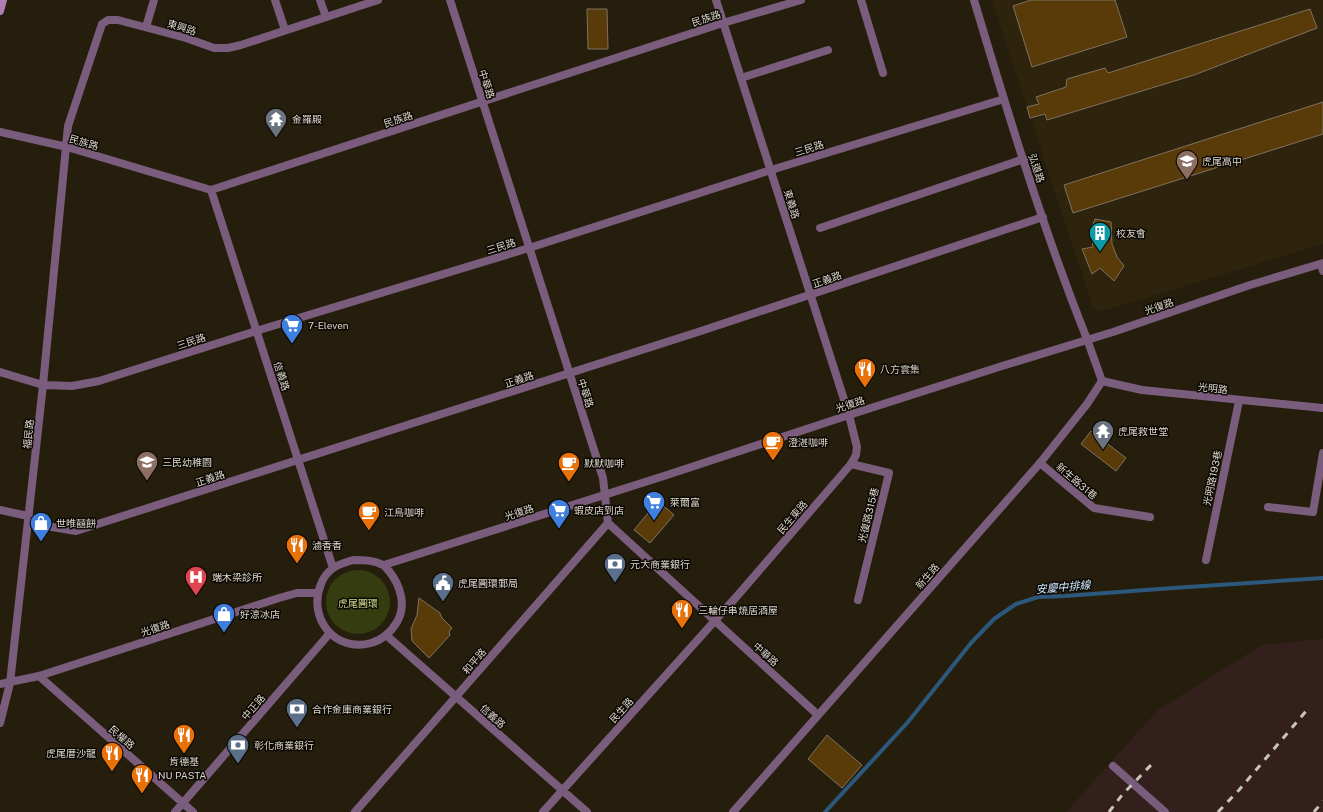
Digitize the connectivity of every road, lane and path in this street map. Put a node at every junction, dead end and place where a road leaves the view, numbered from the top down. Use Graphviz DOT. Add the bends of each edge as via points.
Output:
graph roads {
  1 [pos="3,0"];
  2 [pos="154,0"];
  3 [pos="275,0"];
  4 [pos="320,0"];
  5 [pos="378,0"];
  6 [pos="450,0"];
  7 [pos="716,0"];
  8 [pos="801,0"];
  9 [pos="861,0"];
  10 [pos="974,0"];
  11 [pos="0,11"];
  12 [pos="326,17"];
  13 [pos="723,23"];
  14 [pos="146,27"];
  15 [pos="285,30"];
  16 [pos="828,50"];
  17 [pos="883,73"];
  18 [pos="740,78"];
  19 [pos="1004,98"];
  20 [pos="482,101"];
  21 [pos="0,132"];
  22 [pos="67,147"];
  23 [pos="1024,159"];
  24 [pos="771,170"];
  25 [pos="211,190"];
  26 [pos="1043,217"];
  27 [pos="820,228"];
  28 [pos="529,248"];
  29 [pos="1322,266"];
  30 [pos="810,296"];
  31 [pos="256,331"];
  32 [pos="1087,339"];
  33 [pos="0,372"];
  34 [pos="569,373"];
  35 [pos="1102,381"];
  36 [pos="43,385"];
  37 [pos="1239,401"];
  38 [pos="1323,408"];
  39 [pos="848,415"];
  40 [pos="1323,453"];
  41 [pos="298,460"];
  42 [pos="1040,463"];
  43 [pos="851,464"];
  44 [pos="605,495"];
  45 [pos="1268,507"];
  46 [pos="0,510"];
  47 [pos="28,516"];
  48 [pos="1150,518"];
  49 [pos="608,523"];
  50 [pos="1206,560"];
  51 [pos="384,565"];
  52 [pos="333,568"];
  53 [pos="317,593"];
  54 [pos="858,600"];
  55 [pos="714,621"];
  56 [pos="330,633"];
  57 [pos="386,635"];
  58 [pos="39,676"];
  59 [pos="10,683"];
  60 [pos="0,684"];
  61 [pos="456,696"];
  62 [pos="818,715"];
  63 [pos="0,723"];
  64 [pos="1113,766"];
  65 [pos="562,790"];
  66 [pos="183,803"];
  67 [pos="175,812"];
  68 [pos="193,812"];
  69 [pos="356,812"];
  70 [pos="543,812"];
  71 [pos="587,812"];
  72 [pos="733,812"];
  73 [pos="1165,812"];
  1 -- 11 [label="main road"];
  2 -- 14 [label="street"];
  3 -- 15 [label="street"];
  4 -- 12 [label="street"];
  5 -- 12 [label="street, 東興路"];
  6 -- 20 [label="street, 中華路"];
  7 -- 13 [label="street, 東義路"];
  8 -- 13 [label="street, 民族路"];
  9 -- 17 [label="street"];
  10 -- 19 [label="street, 弘道路"];
  12 -- 15 [label="street, 東興路"];
  13 -- 18 [label="street, 東義路"];
  13 -- 20 [label="street, 民族路"];
  14 -- 15 [label="street, 東興路" via="214,48 241,45"];
  14 -- 22 [label="street, 東興路" via="118,20 108,20 102,24 68,126"];
  16 -- 18 [label="street"];
  18 -- 24 [label="street, 東義路"];
  19 -- 23 [label="street, 弘道路"];
  19 -- 24 [label="street, 三民路"];
  20 -- 25 [label="street, 民族路"];
  20 -- 28 [label="street, 中華路"];
  21 -- 22 [label="street, 民族路"];
  22 -- 25 [label="street, 民族路"];
  22 -- 36 [label="street, 福民路"];
  23 -- 26 [label="street, 弘道路"];
  23 -- 27 [label="street"];
  24 -- 28 [label="street, 三民路"];
  24 -- 30 [label="street, 東義路"];
  25 -- 31 [label="street, 信義路"];
  26 -- 30 [label="street, 正義路"];
  26 -- 32 [label="street, 弘道路"];
  28 -- 31 [label="street, 三民路"];
  28 -- 34 [label="street, 中華路"];
  29 -- 32 [label="street, 光復路" via="1250,285"];
  30 -- 34 [label="street, 正義路"];
  30 -- 39 [label="street, 東義路"];
  31 -- 36 [label="street, 三民路" via="99,381 72,386"];
  31 -- 41 [label="street, 信義路"];
  32 -- 35 [label="street"];
  32 -- 39 [label="street, 光復路"];
  33 -- 36 [label="street, 三民路"];
  34 -- 41 [label="street, 正義路"];
  34 -- 44 [label="street, 中華路" via="603,478"];
  35 -- 37 [label="street, 光明路" via="1142,390"];
  35 -- 42 [label="street, 新生路"];
  36 -- 47 [label="street, 福民路"];
  37 -- 38 [label="street, 光明路"];
  37 -- 50 [label="street, 光明路193巷"];
  39 -- 43 [label="street, 民生東路" via="857,447"];
  39 -- 44 [label="street, 光復路"];
  40 -- 45 [label="street" via="1313,512"];
  41 -- 47 [label="street, 正義路" via="76,531 40,525"];
  41 -- 52 [label="street, 信義路"];
  42 -- 48 [label="street, 新生路31巷" via="1094,508"];
  42 -- 62 [label="street, 新生路"];
  43 -- 54 [label="street, 光復路315巷" via="889,473"];
  43 -- 55 [label="street, 民生東路"];
  44 -- 49 [label="street, 中華路"];
  44 -- 51 [label="street, 光復路"];
  46 -- 47 [label="street, 正義路"];
  47 -- 59 [label="street, 福民路"];
  49 -- 55 [label="street, 中華路"];
  49 -- 61 [label="street, 和平路"];
  51 -- 52 [label="street" via="353,560"];
  51 -- 57 [label="street" via="396,580 401,593 402,608 397,622"];
  52 -- 53 [label="street" via="322,581"];
  53 -- 56 [label="street" via="316,607 320,619"];
  53 -- 58 [label="street, 光復路" via="297,593 279,598"];
  55 -- 62 [label="street, 中華路"];
  55 -- 65 [label="street, 民生路"];
  56 -- 57 [label="street" via="350,644 364,645"];
  56 -- 66 [label="street, 中正路"];
  57 -- 61 [label="street, 信義路"];
  58 -- 59 [label="street, 光復路"];
  58 -- 66 [label="street, 民權路"];
  59 -- 60 [label="street, 光復路"];
  59 -- 63 [label="street, 福民路"];
  61 -- 65 [label="street, 信義路"];
  61 -- 69 [label="street, 和平路"];
  62 -- 72 [label="street, 新生路"];
  64 -- 73 [label="street"];
  65 -- 70 [label="street, 民生路"];
  65 -- 71 [label="street, 信義路"];
  66 -- 67 [label="street, 中正路"];
  66 -- 68 [label="street, 民權路"];
}
